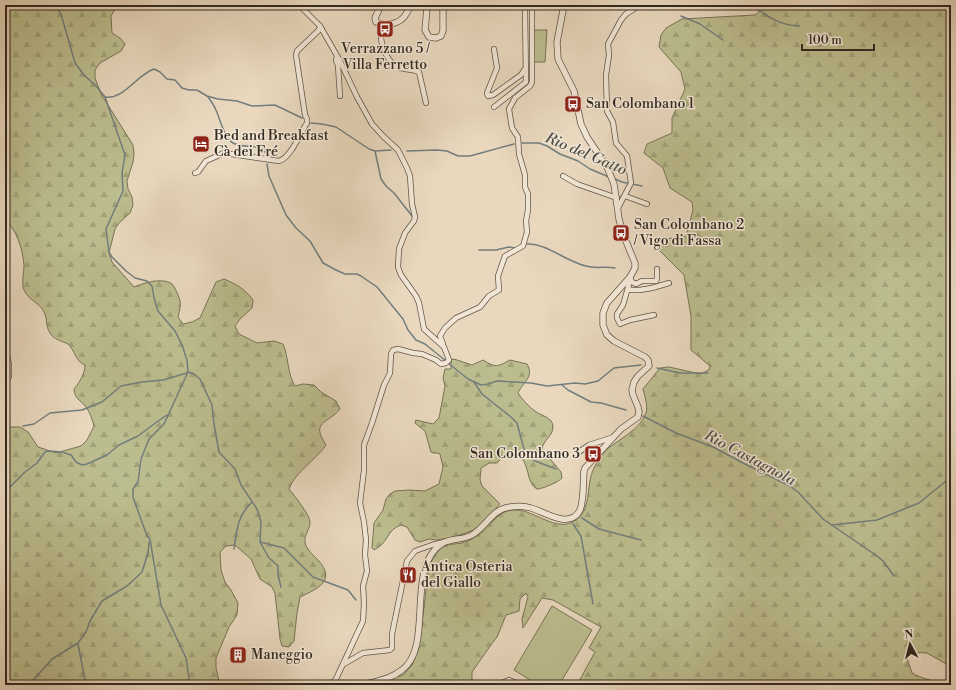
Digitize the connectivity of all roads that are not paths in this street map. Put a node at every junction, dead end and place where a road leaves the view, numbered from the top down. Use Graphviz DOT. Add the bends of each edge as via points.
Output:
graph roads {
  1 [pos="299,5"];
  2 [pos="381,5"];
  3 [pos="411,5"];
  4 [pos="426,5"];
  5 [pos="443,5"];
  6 [pos="564,5"];
  7 [pos="640,5"];
  8 [pos="529,6"];
  9 [pos="381,25"];
  10 [pos="320,26"];
  11 [pos="494,49"];
  12 [pos="337,56"];
  13 [pos="526,67"];
  14 [pos="340,96"];
  15 [pos="426,103"];
  16 [pos="494,107"];
  17 [pos="194,173"];
  18 [pos="563,176"];
  19 [pos="625,196"];
  20 [pos="617,198"];
  21 [pos="647,204"];
  22 [pos="618,208"];
  23 [pos="657,269"];
  24 [pos="629,278"];
  25 [pos="669,283"];
  26 [pos="628,287"];
  27 [pos="654,315"];
  28 [pos="5,347"];
  29 [pos="444,347"];
  30 [pos="9,376"];
  31 [pos="614,437"];
  32 [pos="576,454"];
  33 [pos="444,542"];
  34 [pos="344,664"];
  35 [pos="330,685"];
  36 [pos="363,685"];
  37 [pos="502,685"];
  38 [pos="521,685"];
  1 -- 10 [label="street"];
  2 -- 9 [label="street" via="375,18"];
  3 -- 9 [label="street" via="404,18 398,22"];
  4 -- 5 [label="street" via="426,30 429,37 436,38 441,36 443,31"];
  6 -- 20 [label="street" via="557,42 558,59 574,91 581,124 607,167"];
  7 -- 19 [label="street" via="621,20 608,44 607,111 616,143 626,156 631,183"];
  8 -- 13 [label="street" via="525,8"];
  8 -- 29 [label="street" via="532,82 515,98 509,108 512,128 518,137 528,194 527,232 523,246 505,256 498,276 499,290 489,296 480,307 456,318 440,334"];
  9 -- 15 [label="street" via="385,54 390,62 399,68 420,72"];
  10 -- 12 [label="street"];
  10 -- 17 [label="street" via="296,55 308,119 292,150 279,161 224,153 206,161 198,172"];
  11 -- 13 [label="street" via="497,68 488,96 521,76"];
  12 -- 14 [label="street"];
  12 -- 29 [label="street" via="372,124 398,150 410,176 415,217 399,249 398,267 420,302 424,328"];
  13 -- 16 [label="street" via="526,82"];
  18 -- 20 [label="street" via="577,184"];
  19 -- 21 [label="street"];
  19 -- 22 [label="street"];
  20 -- 22 [label="street"];
  22 -- 24 [label="street" via="623,234 635,263"];
  23 -- 24 [label="street" via="656,281 642,281 636,284"];
  24 -- 26 [label="street"];
  24 -- 31 [label="street" via="607,303 603,312 603,325 607,335 645,357 649,366 638,376 632,390 640,412 638,417"];
  25 -- 26 [label="street" via="640,290 629,290"];
  26 -- 27 [label="street" via="623,306 617,314 620,324"];
  28 -- 30 [label="street"];
  29 -- 34 [label="street" via="449,360 444,364 422,354 398,349 393,350 391,354 390,373 364,445 360,503 366,540 364,611 363,621"];
  31 -- 32 [label="street" via="589,445"];
  31 -- 33 [label="street" via="584,471 580,511 575,516 568,520 560,519 530,508 512,506 495,512 470,536"];
  33 -- 34 [label="street" via="416,550 407,561 393,627 392,648 363,652"];
  33 -- 36 [label="street" via="433,552 424,570 413,656 404,669 393,676"];
  34 -- 35 [label="street"];
  37 -- 38 [label="street" via="509,680"];
}
